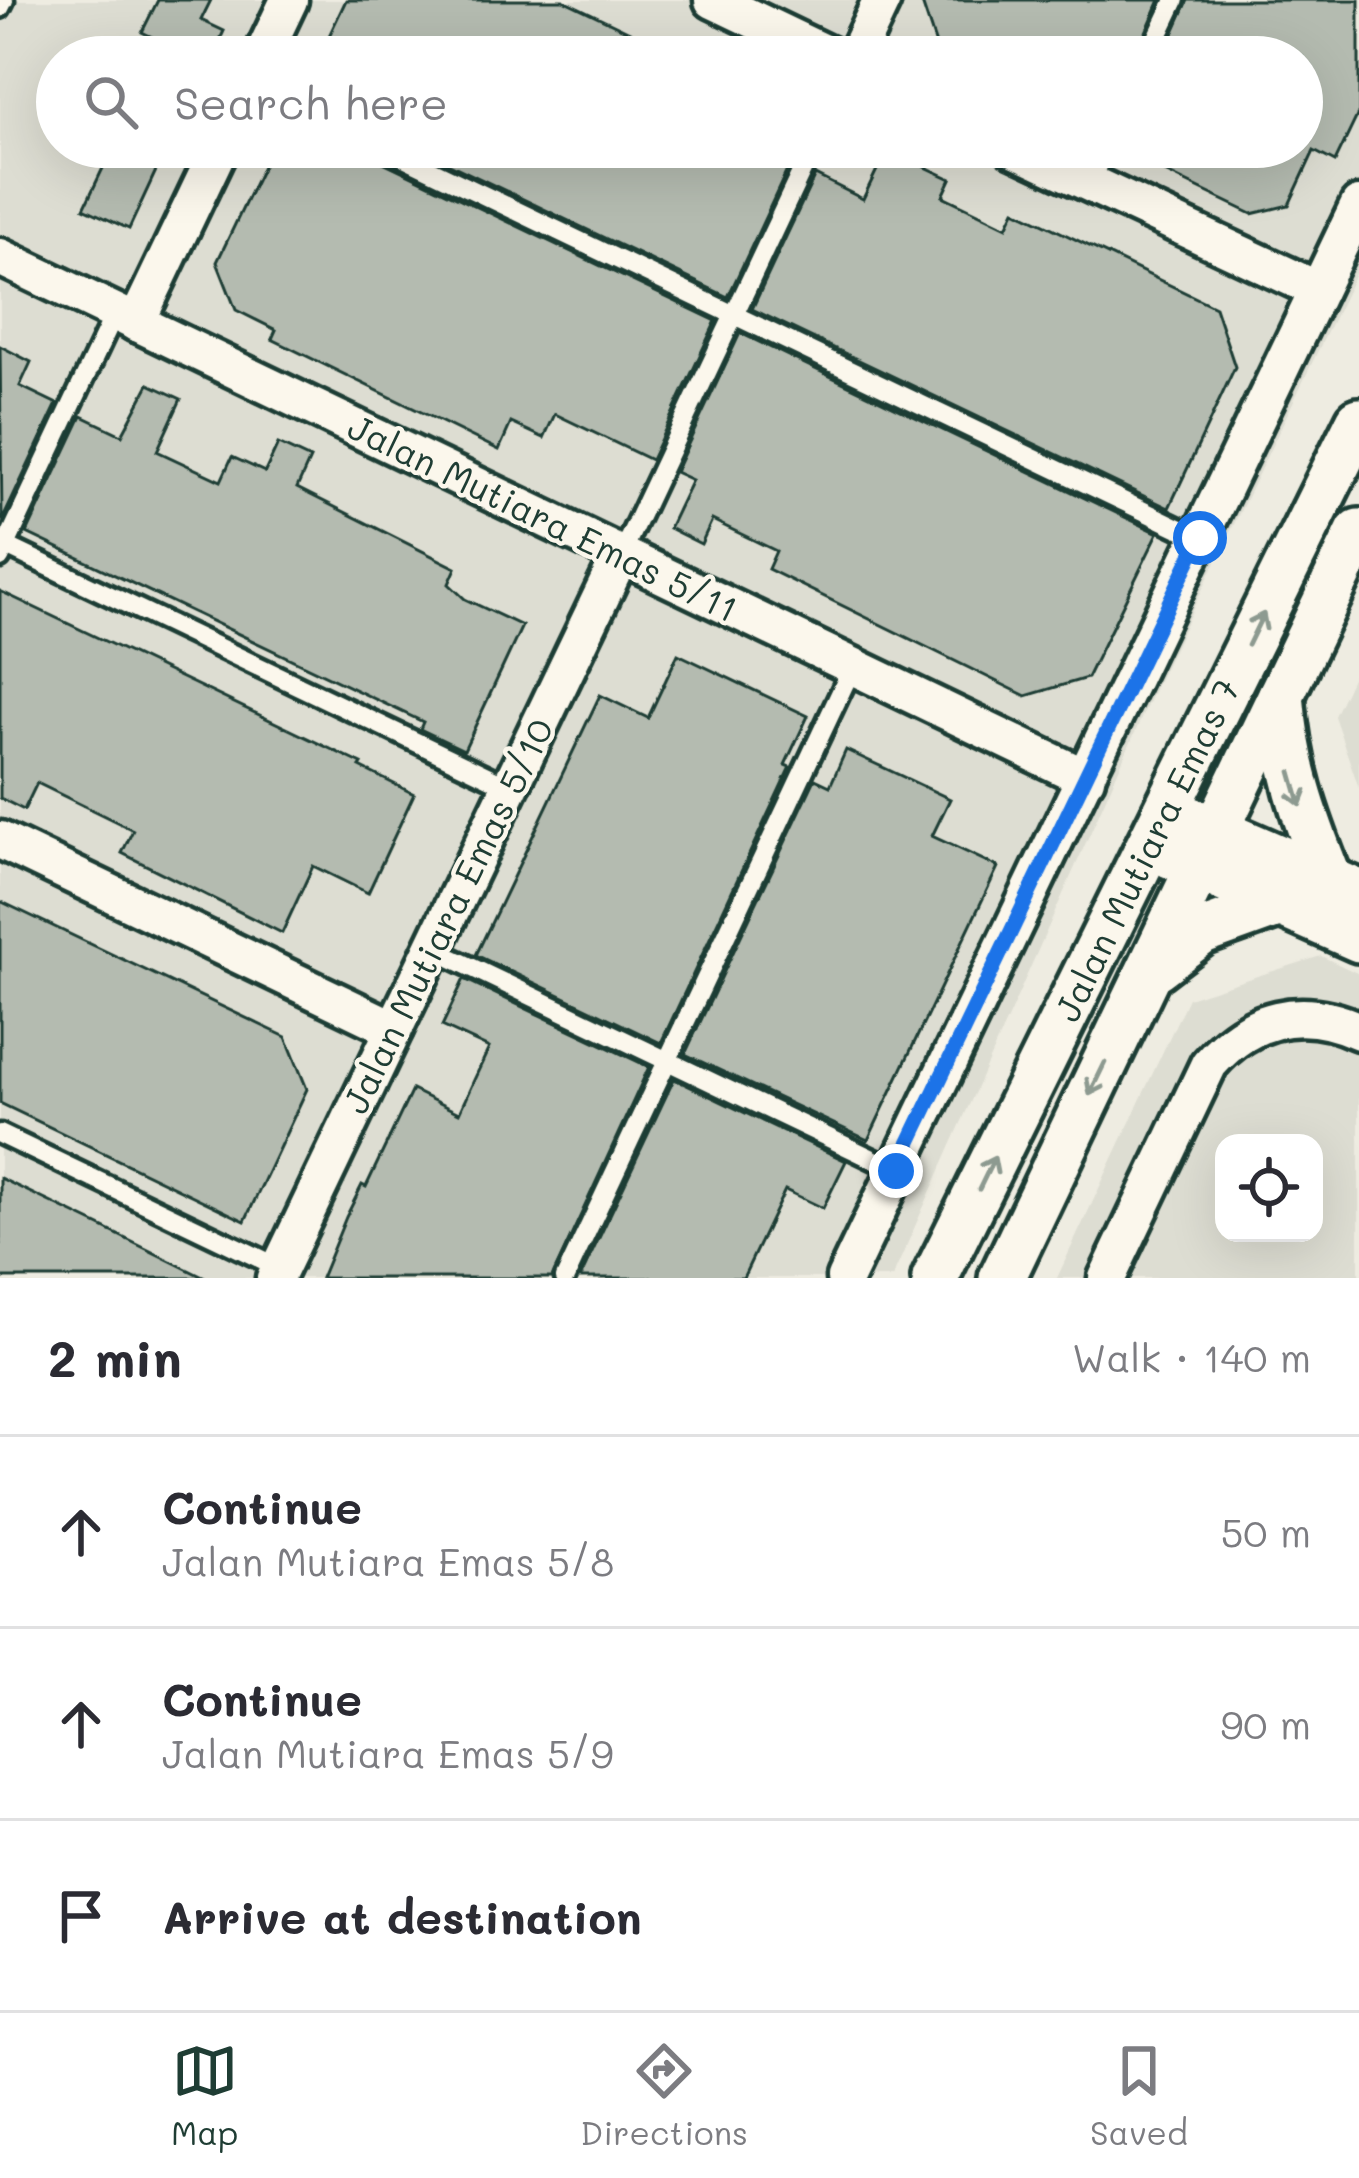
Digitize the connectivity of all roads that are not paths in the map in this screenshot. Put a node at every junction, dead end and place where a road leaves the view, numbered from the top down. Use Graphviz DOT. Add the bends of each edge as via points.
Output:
graph roads {
  1 [pos="289,0"];
  2 [pos="713,0"];
  3 [pos="882,0"];
  4 [pos="1175,0"];
  5 [pos="272,36"];
  6 [pos="788,36"];
  7 [pos="865,36"];
  8 [pos="1158,36"];
  9 [pos="208,168"];
  10 [pos="427,168"];
  11 [pos="803,168"];
  12 [pos="1054,168"];
  13 [pos="1096,168"];
  14 [pos="1088,185"];
  15 [pos="1359,205"];
  16 [pos="0,257"];
  17 [pos="1318,290"];
  18 [pos="734,315"];
  19 [pos="126,318"];
  20 [pos="1359,421"];
  21 [pos="1359,532"];
  22 [pos="1200,538"];
  23 [pos="2,549"];
  24 [pos="621,555"];
  25 [pos="853,666"];
  26 [pos="1281,692"];
  27 [pos="1086,778"];
  28 [pos="509,788"];
  29 [pos="1158,827"];
  30 [pos="0,840"];
  31 [pos="1208,849"];
  32 [pos="1345,887"];
  33 [pos="1280,904"];
  34 [pos="1359,939"];
  35 [pos="433,949"];
  36 [pos="1148,973"];
  37 [pos="394,1029"];
  38 [pos="1359,1031"];
  39 [pos="667,1061"];
  40 [pos="0,1134"];
  41 [pos="896,1171"];
  42 [pos="278,1273"];
  43 [pos="565,1278"];
  44 [pos="845,1278"];
  45 [pos="935,1278"];
  46 [pos="1002,1278"];
  47 [pos="1107,1278"];
  1 -- 5 [label="street"];
  2 -- 6 [label="street"];
  3 -- 7 [label="street"];
  4 -- 8 [label="lane"];
  9 -- 19 [label="street"];
  10 -- 18 [label="lane"];
  11 -- 18 [label="lane"];
  12 -- 14 [label="street"];
  13 -- 14 [label="lane"];
  14 -- 17 [label="street"];
  15 -- 17 [label="street"];
  16 -- 19 [label="street, Jalan Mutiara Emas 5/11"];
  17 -- 22 [label="street"];
  18 -- 22 [label="lane"];
  18 -- 24 [label="lane"];
  19 -- 23 [label="lane"];
  19 -- 24 [label="street, Jalan Mutiara Emas 5/11"];
  29 -- 20 [label="street, Jalan Mutiara Emas 7, one-way"];
  21 -- 26 [label="street, Jalan Mutiara Emas 7"];
  22 -- 27 [label="street"];
  23 -- 28 [label="lane"];
  24 -- 25 [label="street, Jalan Mutiara Emas 5/11"];
  24 -- 28 [label="street, Jalan Mutiara Emas 5/10"];
  25 -- 27 [label="street, Jalan Mutiara Emas 5/11"];
  25 -- 39 [label="lane"];
  26 -- 31 [label="street, Jalan Mutiara Emas 7"];
  26 -- 32 [label="street, one-way" via="1303,811"];
  27 -- 41 [label="street"];
  28 -- 35 [label="street, Jalan Mutiara Emas 5/10"];
  29 -- 31 [label="street"];
  45 -- 29 [label="street, Jalan Mutiara Emas 7, one-way"];
  30 -- 37 [label="street"];
  31 -- 32 [label="street"];
  31 -- 33 [label="street"];
  31 -- 36 [label="street, Jalan Mutiara Emas 7"];
  33 -- 34 [label="street"];
  33 -- 36 [label="street" via="1202,932"];
  35 -- 37 [label="street, Jalan Mutiara Emas 5/10"];
  35 -- 39 [label="lane"];
  36 -- 46 [label="street, Jalan Mutiara Emas 7, one-way"];
  37 -- 42 [label="street, Jalan Mutiara Emas 5/10"];
  38 -- 47 [label="street" via="1330,1017 1264,1021 1231,1039 1209,1064"];
  39 -- 41 [label="lane"];
  39 -- 43 [label="lane"];
  40 -- 42 [label="lane"];
  41 -- 44 [label="street"];
}
